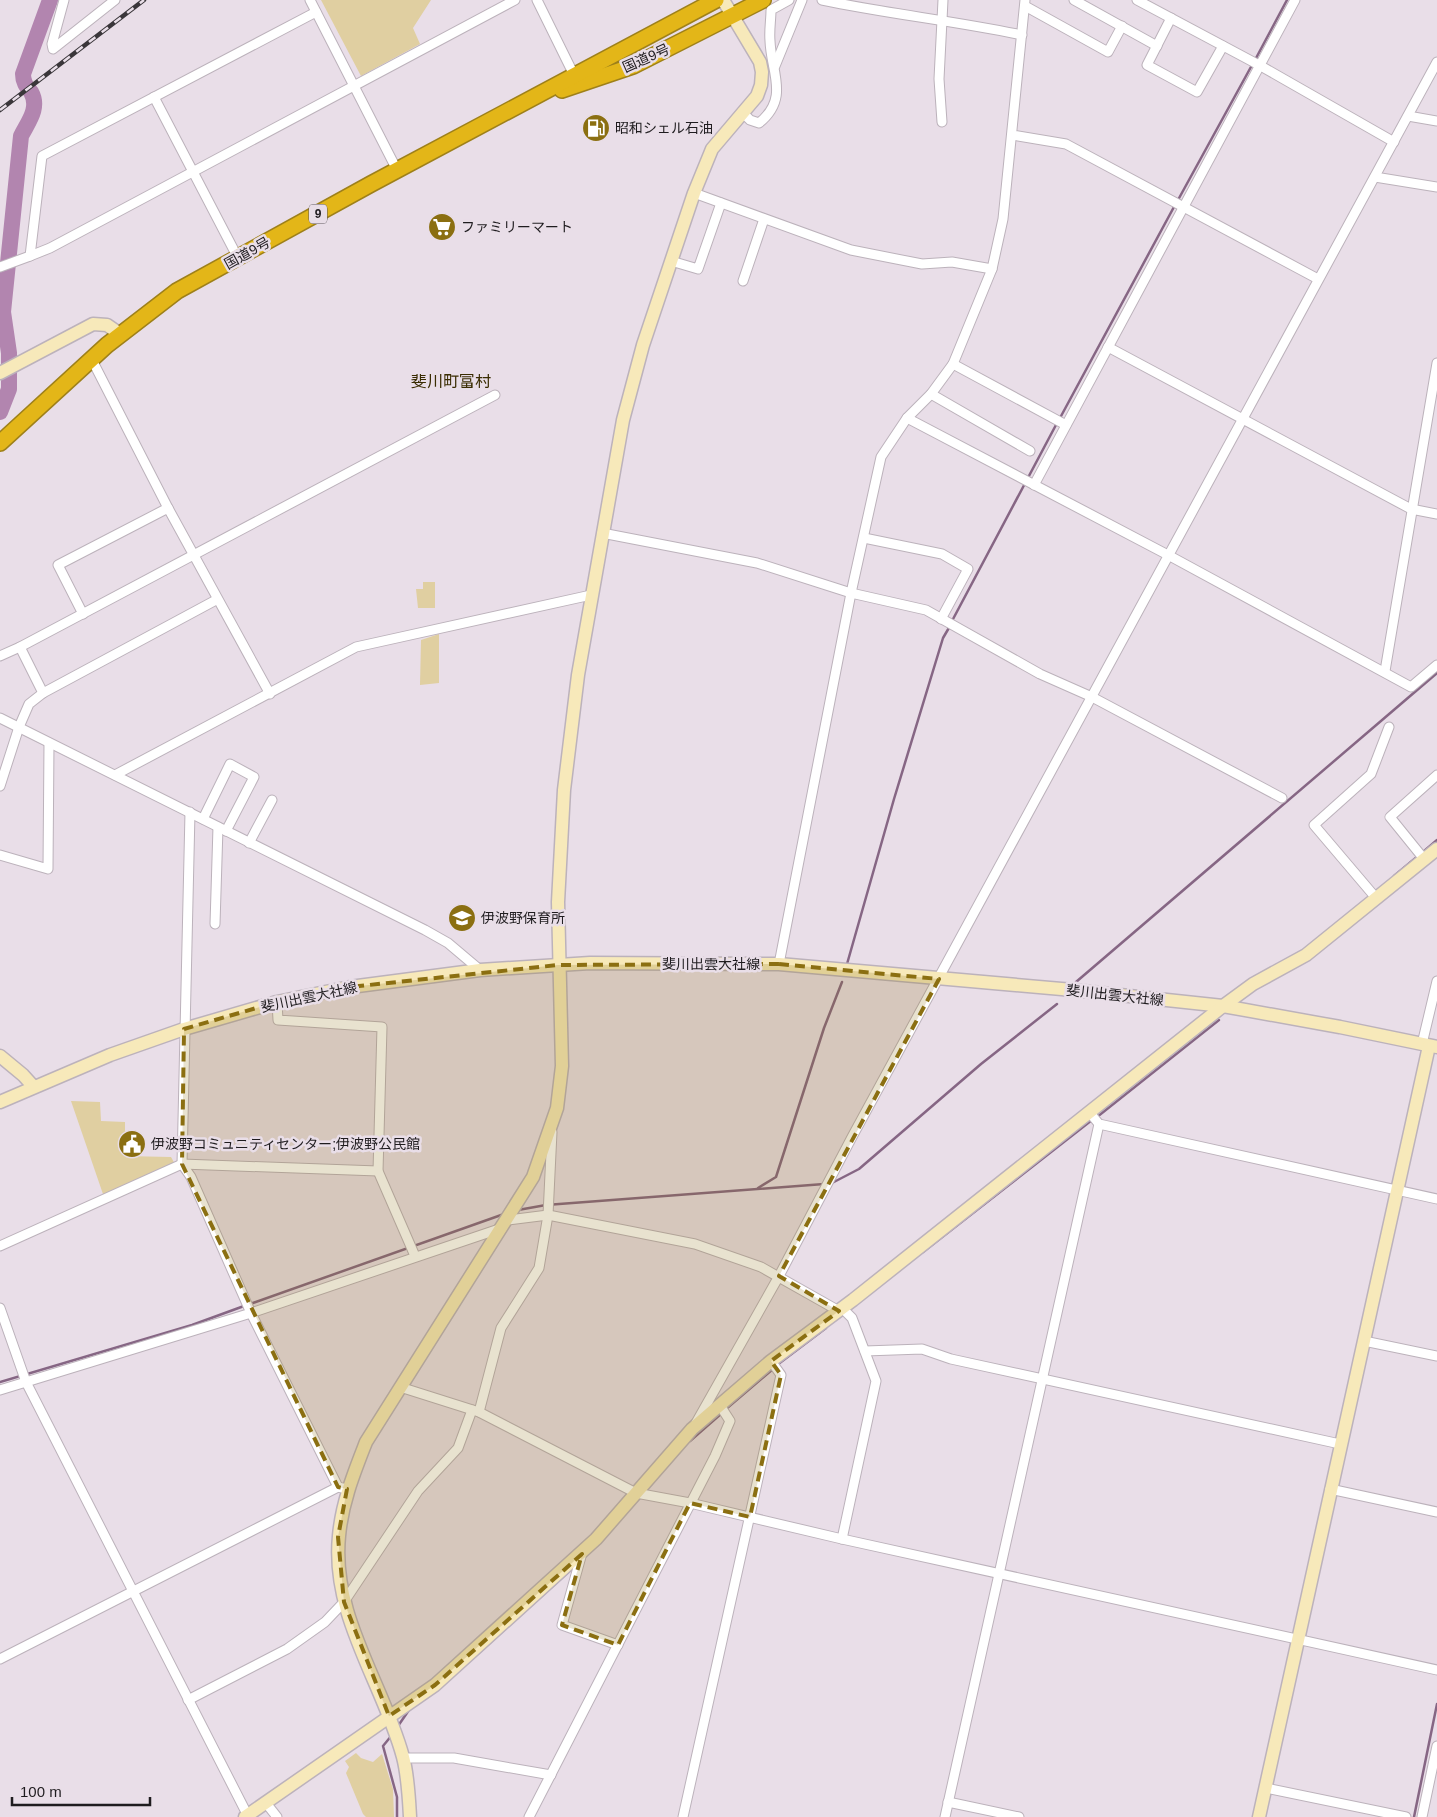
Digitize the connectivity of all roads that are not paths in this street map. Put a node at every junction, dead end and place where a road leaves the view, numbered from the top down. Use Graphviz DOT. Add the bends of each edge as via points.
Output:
graph roads {
  1 [pos="64,0"];
  2 [pos="115,0"];
  3 [pos="310,0"];
  4 [pos="516,0"];
  5 [pos="537,0"];
  6 [pos="716,0"];
  7 [pos="723,0"];
  8 [pos="763,0"];
  9 [pos="788,0"];
  10 [pos="802,0"];
  11 [pos="822,0"];
  12 [pos="943,0"];
  13 [pos="1074,0"];
  14 [pos="1137,0"];
  15 [pos="1295,0"];
  16 [pos="839,2"];
  17 [pos="1025,3"];
  18 [pos="316,12"];
  19 [pos="733,17"];
  20 [pos="1171,18"];
  21 [pos="944,21"];
  22 [pos="1122,26"];
  23 [pos="1022,35"];
  24 [pos="1156,46"];
  25 [pos="1223,46"];
  26 [pos="1437,62"];
  27 [pos="775,66"];
  28 [pos="1259,66"];
  29 [pos="574,75"];
  30 [pos="353,86"];
  31 [pos="154,97"];
  32 [pos="523,102"];
  33 [pos="742,112"];
  34 [pos="1408,116"];
  35 [pos="1437,121"];
  36 [pos="942,122"];
  37 [pos="1012,135"];
  38 [pos="1394,142"];
  39 [pos="397,170"];
  40 [pos="194,171"];
  41 [pos="1374,176"];
  42 [pos="1437,187"];
  43 [pos="694,193"];
  44 [pos="721,203"];
  45 [pos="1181,208"];
  46 [pos="764,219"];
  47 [pos="30,256"];
  48 [pos="238,258"];
  49 [pos="671,260"];
  50 [pos="0,267"];
  51 [pos="992,269"];
  52 [pos="1318,279"];
  53 [pos="743,281"];
  54 [pos="120,334"];
  55 [pos="1108,347"];
  56 [pos="91,358"];
  57 [pos="1437,363"];
  58 [pos="952,364"];
  59 [pos="0,373"];
  60 [pos="931,394"];
  61 [pos="495,395"];
  62 [pos="907,418"];
  63 [pos="1242,418"];
  64 [pos="1066,425"];
  65 [pos="0,443"];
  66 [pos="1030,451"];
  67 [pos="1034,485"];
  68 [pos="168,508"];
  69 [pos="1412,510"];
  70 [pos="1437,514"];
  71 [pos="602,533"];
  72 [pos="864,538"];
  73 [pos="1168,554"];
  74 [pos="193,555"];
  75 [pos="851,593"];
  76 [pos="591,595"];
  77 [pos="216,600"];
  78 [pos="83,614"];
  79 [pos="941,619"];
  80 [pos="20,647"];
  81 [pos="0,656"];
  82 [pos="1437,665"];
  83 [pos="1385,671"];
  84 [pos="43,693"];
  85 [pos="270,694"];
  86 [pos="1092,697"];
  87 [pos="0,718"];
  88 [pos="19,727"];
  89 [pos="1388,727"];
  90 [pos="49,743"];
  91 [pos="1437,775"];
  92 [pos="114,776"];
  93 [pos="0,786"];
  94 [pos="1282,798"];
  95 [pos="272,800"];
  96 [pos="190,812"];
  97 [pos="203,819"];
  98 [pos="222,829"];
  99 [pos="249,843"];
  100 [pos="1437,849"];
  101 [pos="0,855"];
  102 [pos="1424,859"];
  103 [pos="1376,898"];
  104 [pos="215,924"];
  105 [pos="779,964"];
  106 [pos="558,965"];
  107 [pos="480,970"];
  108 [pos="938,979"];
  109 [pos="1437,981"];
  110 [pos="277,1002"];
  111 [pos="1223,1006"];
  112 [pos="184,1029"];
  113 [pos="1430,1046"];
  114 [pos="0,1056"];
  115 [pos="33,1086"];
  116 [pos="0,1102"];
  117 [pos="1090,1113"];
  118 [pos="553,1124"];
  119 [pos="1099,1124"];
  120 [pos="182,1164"];
  121 [pos="378,1171"];
  122 [pos="1397,1190"];
  123 [pos="1437,1199"];
  124 [pos="548,1215"];
  125 [pos="505,1224"];
  126 [pos="0,1246"];
  127 [pos="415,1256"];
  128 [pos="779,1276"];
  129 [pos="0,1308"];
  130 [pos="840,1310"];
  131 [pos="251,1313"];
  132 [pos="1364,1341"];
  133 [pos="865,1351"];
  134 [pos="1437,1356"];
  135 [pos="771,1361"];
  136 [pos="1042,1379"];
  137 [pos="26,1382"];
  138 [pos="400,1387"];
  139 [pos="0,1390"];
  140 [pos="721,1407"];
  141 [pos="475,1411"];
  142 [pos="692,1429"];
  143 [pos="1340,1444"];
  144 [pos="342,1488"];
  145 [pos="1330,1489"];
  146 [pos="636,1493"];
  147 [pos="690,1503"];
  148 [pos="1437,1512"];
  149 [pos="750,1517"];
  150 [pos="842,1539"];
  151 [pos="582,1553"];
  152 [pos="1000,1572"];
  153 [pos="132,1592"];
  154 [pos="344,1602"];
  155 [pos="1298,1638"];
  156 [pos="618,1645"];
  157 [pos="0,1659"];
  158 [pos="1437,1670"];
  159 [pos="188,1700"];
  160 [pos="389,1716"];
  161 [pos="1437,1746"];
  162 [pos="403,1758"];
  163 [pos="551,1775"];
  164 [pos="1266,1788"];
  165 [pos="948,1802"];
  166 [pos="266,1803"];
  167 [pos="247,1816"];
  168 [pos="277,1817"];
  169 [pos="410,1817"];
  170 [pos="529,1817"];
  171 [pos="683,1817"];
  172 [pos="944,1817"];
  173 [pos="1019,1817"];
  174 [pos="1259,1817"];
  175 [pos="1406,1817"];
  176 [pos="1422,1817"];
  1 -- 2 [label="street" via="53,49"];
  3 -- 18 [label="street"];
  4 -- 30 [label="street"];
  5 -- 29 [label="street"];
  6 -- 29 [label="highway, 国道9号 / 9"];
  7 -- 19 [label="street"];
  8 -- 19 [label="highway, 国道9号 / 9"];
  9 -- 27 [label="street" via="771,10 770,42"];
  10 -- 27 [label="street"];
  11 -- 16 [label="street"];
  12 -- 21 [label="street"];
  13 -- 22 [label="street"];
  14 -- 20 [label="street"];
  15 -- 28 [label="street"];
  16 -- 21 [label="street"];
  17 -- 22 [label="street" via="1108,52"];
  17 -- 23 [label="street"];
  18 -- 30 [label="street"];
  18 -- 31 [label="street"];
  19 -- 32 [label="highway, 国道9号 / 9" via="633,66"];
  19 -- 33 [label="street" via="760,62 762,72 757,96"];
  20 -- 24 [label="street"];
  20 -- 25 [label="street"];
  21 -- 23 [label="street"];
  21 -- 36 [label="street" via="939,79"];
  22 -- 24 [label="street"];
  23 -- 37 [label="street"];
  24 -- 25 [label="street" via="1147,65 1197,92"];
  25 -- 28 [label="street"];
  26 -- 34 [label="street"];
  27 -- 33 [label="street" via="778,81 767,117 759,123"];
  28 -- 38 [label="street"];
  28 -- 45 [label="street"];
  29 -- 32 [label="highway, 国道9号 / 9"];
  30 -- 39 [label="street"];
  30 -- 40 [label="street"];
  31 -- 40 [label="street"];
  31 -- 47 [label="street" via="42,156"];
  32 -- 39 [label="highway, 国道9号 / 9"];
  33 -- 43 [label="street" via="712,149"];
  34 -- 35 [label="street"];
  34 -- 38 [label="street"];
  37 -- 45 [label="street" via="1066,144"];
  37 -- 51 [label="street" via="1002,219"];
  38 -- 41 [label="street"];
  39 -- 48 [label="highway, 国道9号 / 9"];
  40 -- 47 [label="street"];
  40 -- 48 [label="street"];
  41 -- 42 [label="street"];
  41 -- 52 [label="street"];
  43 -- 44 [label="street"];
  43 -- 49 [label="street"];
  44 -- 46 [label="street"];
  44 -- 49 [label="street" via="698,270"];
  45 -- 52 [label="street"];
  45 -- 55 [label="street"];
  46 -- 51 [label="street" via="851,250 922,264 952,262"];
  46 -- 53 [label="street"];
  47 -- 50 [label="street"];
  48 -- 54 [label="highway, 国道9号 / 9" via="177,291"];
  49 -- 71 [label="street" via="623,420"];
  51 -- 58 [label="street"];
  52 -- 63 [label="street"];
  54 -- 56 [label="highway, 国道9号 / 9"];
  54 -- 59 [label="street" via="107,325 93,324"];
  55 -- 63 [label="street"];
  55 -- 64 [label="street"];
  56 -- 65 [label="highway, 国道9号 / 9"];
  56 -- 68 [label="street"];
  57 -- 69 [label="street"];
  58 -- 60 [label="street"];
  58 -- 64 [label="street"];
  60 -- 62 [label="street"];
  60 -- 66 [label="street"];
  61 -- 74 [label="street"];
  62 -- 67 [label="street"];
  62 -- 72 [label="street" via="881,457"];
  63 -- 69 [label="street"];
  63 -- 73 [label="street"];
  64 -- 67 [label="street"];
  67 -- 73 [label="street"];
  68 -- 74 [label="street"];
  68 -- 78 [label="street" via="58,565"];
  69 -- 70 [label="street"];
  69 -- 83 [label="street"];
  71 -- 75 [label="street" via="757,563"];
  71 -- 76 [label="street"];
  72 -- 75 [label="street"];
  72 -- 79 [label="street" via="942,554 968,569"];
  73 -- 83 [label="street"];
  73 -- 86 [label="street"];
  74 -- 77 [label="street"];
  74 -- 78 [label="street"];
  75 -- 79 [label="street" via="926,610"];
  75 -- 105 [label="street"];
  76 -- 85 [label="street" via="356,647"];
  76 -- 106 [label="street" via="564,790"];
  77 -- 84 [label="street"];
  77 -- 85 [label="street"];
  78 -- 80 [label="street"];
  79 -- 86 [label="street" via="1040,674"];
  80 -- 81 [label="street"];
  80 -- 84 [label="street"];
  82 -- 83 [label="street" via="1411,687"];
  84 -- 88 [label="street" via="29,704"];
  85 -- 92 [label="street"];
  86 -- 94 [label="street"];
  86 -- 108 [label="street"];
  87 -- 88 [label="street"];
  88 -- 90 [label="street"];
  88 -- 93 [label="street"];
  89 -- 103 [label="street" via="1371,774 1314,825"];
  90 -- 92 [label="street"];
  90 -- 101 [label="street" via="48,869"];
  91 -- 102 [label="street" via="1390,817"];
  92 -- 96 [label="street"];
  95 -- 99 [label="street"];
  96 -- 97 [label="street"];
  96 -- 112 [label="street"];
  97 -- 98 [label="street"];
  97 -- 98 [label="street" via="230,764 254,777"];
  98 -- 99 [label="street"];
  98 -- 104 [label="street"];
  99 -- 107 [label="street" via="448,943"];
  100 -- 102 [label="street"];
  102 -- 103 [label="street"];
  103 -- 111 [label="street" via="1306,955 1253,984"];
  105 -- 106 [label="street, 斐川出雲大社線"];
  105 -- 108 [label="street, 斐川出雲大社線"];
  106 -- 107 [label="street, 斐川出雲大社線"];
  106 -- 118 [label="street" via="562,1066"];
  107 -- 110 [label="street, 斐川出雲大社線" via="350,987"];
  108 -- 111 [label="street, 斐川出雲大社線"];
  108 -- 128 [label="street"];
  109 -- 113 [label="street"];
  110 -- 112 [label="street, 斐川出雲大社線"];
  110 -- 121 [label="street" via="278,1020 382,1027"];
  111 -- 113 [label="street, 斐川出雲大社線" via="1340,1026"];
  111 -- 117 [label="street"];
  112 -- 115 [label="street, 斐川出雲大社線"];
  112 -- 120 [label="street"];
  113 -- 122 [label="street"];
  114 -- 115 [label="street"];
  115 -- 116 [label="street, 斐川出雲大社線"];
  117 -- 119 [label="street"];
  117 -- 130 [label="street"];
  118 -- 124 [label="street"];
  118 -- 125 [label="street" via="533,1177"];
  119 -- 122 [label="street"];
  119 -- 136 [label="street"];
  120 -- 121 [label="street"];
  120 -- 126 [label="street"];
  120 -- 131 [label="street" via="191,1177"];
  121 -- 127 [label="street"];
  122 -- 123 [label="street"];
  122 -- 132 [label="street"];
  124 -- 125 [label="street"];
  124 -- 128 [label="street" via="695,1244"];
  124 -- 141 [label="street" via="539,1268 501,1328"];
  125 -- 127 [label="street"];
  125 -- 138 [label="street"];
  127 -- 131 [label="street"];
  128 -- 130 [label="street"];
  128 -- 142 [label="street"];
  129 -- 137 [label="street"];
  130 -- 133 [label="street" via="852,1318"];
  130 -- 135 [label="street"];
  131 -- 137 [label="street"];
  131 -- 144 [label="street"];
  132 -- 134 [label="street"];
  132 -- 143 [label="street"];
  133 -- 136 [label="street" via="922,1349 951,1359"];
  133 -- 150 [label="street" via="876,1382"];
  135 -- 140 [label="street"];
  135 -- 149 [label="street" via="781,1375"];
  136 -- 143 [label="street"];
  136 -- 152 [label="street"];
  137 -- 139 [label="street"];
  137 -- 153 [label="street"];
  138 -- 141 [label="street"];
  138 -- 144 [label="street"];
  140 -- 142 [label="street"];
  140 -- 147 [label="street" via="730,1421"];
  141 -- 146 [label="street"];
  141 -- 154 [label="street" via="458,1448 418,1491"];
  142 -- 146 [label="street"];
  143 -- 145 [label="street"];
  144 -- 153 [label="street"];
  144 -- 154 [label="street" via="338,1537"];
  145 -- 148 [label="street"];
  145 -- 155 [label="street"];
  146 -- 147 [label="street"];
  146 -- 151 [label="street"];
  147 -- 149 [label="street"];
  147 -- 156 [label="street"];
  149 -- 150 [label="street"];
  149 -- 171 [label="street"];
  150 -- 152 [label="street"];
  151 -- 156 [label="street" via="562,1625"];
  151 -- 160 [label="street" via="435,1685"];
  152 -- 155 [label="street"];
  152 -- 165 [label="street"];
  153 -- 157 [label="street"];
  153 -- 159 [label="street"];
  154 -- 159 [label="street" via="325,1622 288,1650"];
  154 -- 160 [label="street"];
  155 -- 158 [label="street"];
  155 -- 164 [label="street"];
  156 -- 163 [label="street"];
  159 -- 167 [label="street"];
  160 -- 162 [label="street"];
  160 -- 166 [label="street"];
  161 -- 176 [label="street"];
  162 -- 163 [label="street" via="454,1758"];
  162 -- 169 [label="street"];
  163 -- 170 [label="street"];
  164 -- 174 [label="street"];
  164 -- 175 [label="street"];
  165 -- 172 [label="street"];
  165 -- 173 [label="street"];
  166 -- 167 [label="street"];
  166 -- 168 [label="street"];
}
